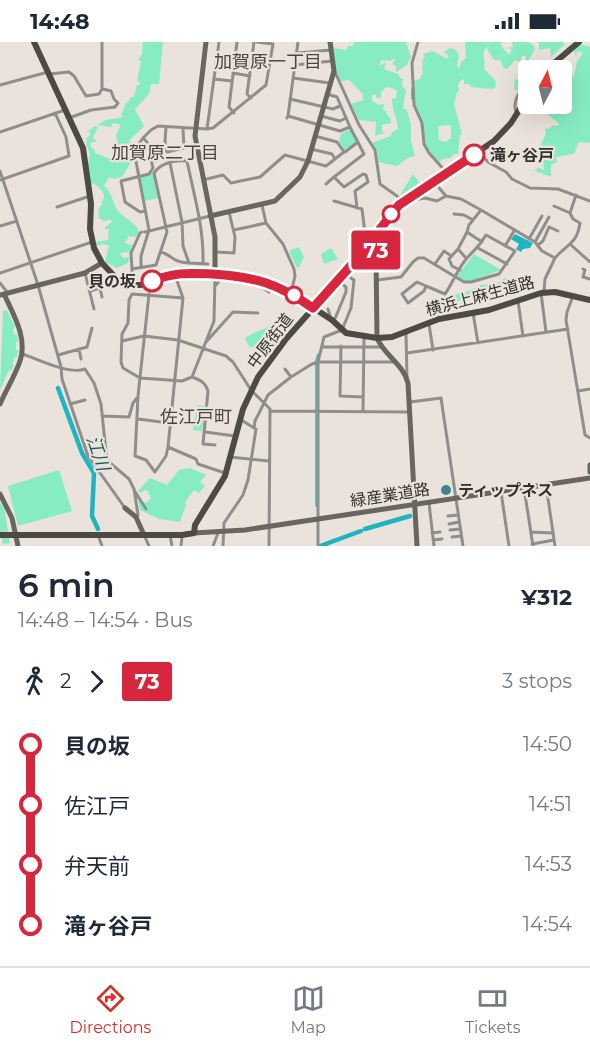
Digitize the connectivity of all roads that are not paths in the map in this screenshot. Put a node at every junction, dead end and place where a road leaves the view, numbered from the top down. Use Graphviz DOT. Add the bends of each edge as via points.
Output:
graph roads {
  1 [pos="34,42"];
  2 [pos="102,42"];
  3 [pos="206,42"];
  4 [pos="219,42"];
  5 [pos="237,42"];
  6 [pos="256,42"];
  7 [pos="298,42"];
  8 [pos="330,42"];
  9 [pos="418,42"];
  10 [pos="574,42"];
  11 [pos="579,42"];
  12 [pos="273,43"];
  13 [pos="331,50"];
  14 [pos="297,53"];
  15 [pos="555,60"];
  16 [pos="556,60"];
  17 [pos="333,61"];
  18 [pos="295,65"];
  19 [pos="334,71"];
  20 [pos="48,73"];
  21 [pos="233,73"];
  22 [pos="250,76"];
  23 [pos="293,78"];
  24 [pos="214,79"];
  25 [pos="232,81"];
  26 [pos="330,83"];
  27 [pos="0,85"];
  28 [pos="102,89"];
  29 [pos="327,94"];
  30 [pos="518,96"];
  31 [pos="250,98"];
  32 [pos="290,99"];
  33 [pos="324,106"];
  34 [pos="340,106"];
  35 [pos="65,110"];
  36 [pos="234,112"];
  37 [pos="55,113"];
  38 [pos="518,113"];
  39 [pos="321,116"];
  40 [pos="69,118"];
  41 [pos="346,118"];
  42 [pos="318,125"];
  43 [pos="166,127"];
  44 [pos="350,127"];
  45 [pos="183,128"];
  46 [pos="195,129"];
  47 [pos="207,129"];
  48 [pos="0,132"];
  49 [pos="78,136"];
  50 [pos="315,136"];
  51 [pos="144,138"];
  52 [pos="67,140"];
  53 [pos="358,142"];
  54 [pos="311,148"];
  55 [pos="344,152"];
  56 [pos="479,152"];
  57 [pos="335,159"];
  58 [pos="308,161"];
  59 [pos="170,163"];
  60 [pos="0,171"];
  61 [pos="447,173"];
  62 [pos="137,176"];
  63 [pos="334,177"];
  64 [pos="1,179"];
  65 [pos="203,180"];
  66 [pos="434,181"];
  67 [pos="326,184"];
  68 [pos="576,195"];
  69 [pos="90,196"];
  70 [pos="446,196"];
  71 [pos="407,199"];
  72 [pos="334,201"];
  73 [pos="590,201"];
  74 [pos="262,205"];
  75 [pos="554,206"];
  76 [pos="57,207"];
  77 [pos="357,208"];
  78 [pos="481,210"];
  79 [pos="145,211"];
  80 [pos="229,212"];
  81 [pos="570,213"];
  82 [pos="454,214"];
  83 [pos="210,216"];
  84 [pos="542,216"];
  85 [pos="549,217"];
  86 [pos="200,219"];
  87 [pos="473,220"];
  88 [pos="17,221"];
  89 [pos="182,222"];
  90 [pos="266,223"];
  91 [pos="0,226"];
  92 [pos="166,226"];
  93 [pos="234,230"];
  94 [pos="146,231"];
  95 [pos="514,231"];
  96 [pos="558,231"];
  97 [pos="467,232"];
  98 [pos="529,239"];
  99 [pos="92,242"];
  100 [pos="482,242"];
  101 [pos="536,244"];
  102 [pos="571,245"];
  103 [pos="505,246"];
  104 [pos="478,248"];
  105 [pos="458,249"];
  106 [pos="161,252"];
  107 [pos="216,252"];
  108 [pos="363,252"];
  109 [pos="376,255"];
  110 [pos="450,255"];
  111 [pos="467,258"];
  112 [pos="555,258"];
  113 [pos="30,262"];
  114 [pos="590,262"];
  115 [pos="102,263"];
  116 [pos="189,263"];
  117 [pos="435,264"];
  118 [pos="507,264"];
  119 [pos="141,267"];
  120 [pos="583,269"];
  121 [pos="460,270"];
  122 [pos="0,273"];
  123 [pos="85,273"];
  124 [pos="174,273"];
  125 [pos="215,274"];
  126 [pos="345,274"];
  127 [pos="456,276"];
  128 [pos="590,279"];
  129 [pos="375,280"];
  130 [pos="338,281"];
  131 [pos="0,283"];
  132 [pos="38,285"];
  133 [pos="273,285"];
  134 [pos="214,286"];
  135 [pos="426,286"];
  136 [pos="90,291"];
  137 [pos="291,293"];
  138 [pos="542,293"];
  139 [pos="3,294"];
  140 [pos="149,294"];
  141 [pos="573,296"];
  142 [pos="102,297"];
  143 [pos="183,298"];
  144 [pos="590,300"];
  145 [pos="518,301"];
  146 [pos="313,308"];
  147 [pos="94,309"];
  148 [pos="328,309"];
  149 [pos="258,313"];
  150 [pos="473,313"];
  151 [pos="333,321"];
  152 [pos="429,322"];
  153 [pos="92,328"];
  154 [pos="568,329"];
  155 [pos="342,330"];
  156 [pos="406,332"];
  157 [pos="546,332"];
  158 [pos="144,336"];
  159 [pos="364,336"];
  160 [pos="523,336"];
  161 [pos="377,338"];
  162 [pos="178,340"];
  163 [pos="122,341"];
  164 [pos="478,343"];
  165 [pos="204,346"];
  166 [pos="341,346"];
  167 [pos="322,347"];
  168 [pos="363,347"];
  169 [pos="382,348"];
  170 [pos="79,349"];
  171 [pos="433,350"];
  172 [pos="21,353"];
  173 [pos="407,353"];
  174 [pos="58,355"];
  175 [pos="81,359"];
  176 [pos="318,362"];
  177 [pos="341,362"];
  178 [pos="363,362"];
  179 [pos="394,362"];
  180 [pos="61,367"];
  181 [pos="285,369"];
  182 [pos="192,377"];
  183 [pos="291,377"];
  184 [pos="140,378"];
  185 [pos="407,378"];
  186 [pos="174,380"];
  187 [pos="590,389"];
  188 [pos="251,390"];
  189 [pos="578,391"];
  190 [pos="138,396"];
  191 [pos="363,397"];
  192 [pos="83,399"];
  193 [pos="263,402"];
  194 [pos="410,402"];
  195 [pos="0,404"];
  196 [pos="70,404"];
  197 [pos="270,411"];
  198 [pos="363,411"];
  199 [pos="318,412"];
  200 [pos="410,412"];
  201 [pos="102,416"];
  202 [pos="138,419"];
  203 [pos="240,419"];
  204 [pos="170,423"];
  205 [pos="254,428"];
  206 [pos="206,432"];
  207 [pos="235,436"];
  208 [pos="590,438"];
  209 [pos="215,445"];
  210 [pos="168,447"];
  211 [pos="230,458"];
  212 [pos="251,461"];
  213 [pos="269,461"];
  214 [pos="590,465"];
  215 [pos="590,472"];
  216 [pos="226,474"];
  217 [pos="590,478"];
  218 [pos="546,485"];
  219 [pos="524,488"];
  220 [pos="134,489"];
  221 [pos="501,492"];
  222 [pos="0,494"];
  223 [pos="456,499"];
  224 [pos="429,503"];
  225 [pos="414,505"];
  226 [pos="125,508"];
  227 [pos="146,508"];
  228 [pos="458,514"];
  229 [pos="448,516"];
  230 [pos="136,517"];
  231 [pos="318,520"];
  232 [pos="459,522"];
  233 [pos="449,524"];
  234 [pos="270,527"];
  235 [pos="460,529"];
  236 [pos="450,530"];
  237 [pos="221,532"];
  238 [pos="440,532"];
  239 [pos="530,532"];
  240 [pos="0,533"];
  241 [pos="13,533"];
  242 [pos="143,533"];
  243 [pos="194,533"];
  244 [pos="432,533"];
  245 [pos="553,533"];
  246 [pos="98,535"];
  247 [pos="170,535"];
  248 [pos="182,535"];
  249 [pos="461,536"];
  250 [pos="452,537"];
  251 [pos="442,539"];
  252 [pos="433,540"];
  253 [pos="554,540"];
  254 [pos="416,545"];
  255 [pos="532,545"];
  256 [pos="18,546"];
  257 [pos="102,546"];
  258 [pos="149,546"];
  259 [pos="172,546"];
  260 [pos="181,546"];
  261 [pos="213,546"];
  262 [pos="223,546"];
  263 [pos="269,546"];
  264 [pos="318,546"];
  265 [pos="434,546"];
  266 [pos="463,546"];
  267 [pos="509,546"];
  268 [pos="555,546"];
  1 -- 20 [label="main road, 横浜上麻生道路"];
  2 -- 28 [label="street"];
  3 -- 46 [label="street"];
  4 -- 24 [label="street"];
  5 -- 21 [label="street"];
  6 -- 12 [label="street"];
  6 -- 22 [label="street"];
  7 -- 14 [label="street"];
  8 -- 13 [label="street"];
  9 -- 61 [label="street" via="412,63 415,111 423,126 424,144"];
  10 -- 15 [label="main road"];
  11 -- 16 [label="main road"];
  12 -- 31 [label="street" via="267,82"];
  13 -- 14 [label="street"];
  13 -- 17 [label="street"];
  14 -- 18 [label="street"];
  17 -- 18 [label="street"];
  17 -- 19 [label="street"];
  18 -- 23 [label="street"];
  19 -- 26 [label="street"];
  19 -- 71 [label="street" via="375,150 381,185"];
  20 -- 27 [label="street"];
  20 -- 28 [label="street" via="69,72 86,96 96,96"];
  20 -- 35 [label="main road, 横浜上麻生道路"];
  21 -- 22 [label="street"];
  21 -- 25 [label="street"];
  22 -- 31 [label="street"];
  23 -- 26 [label="street"];
  23 -- 32 [label="street"];
  24 -- 25 [label="street"];
  24 -- 47 [label="street"];
  25 -- 36 [label="street" via="229,107"];
  26 -- 29 [label="street"];
  28 -- 40 [label="street" via="111,91 118,103 115,107"];
  29 -- 33 [label="street"];
  29 -- 34 [label="street" via="337,97"];
  30 -- 38 [label="street"];
  31 -- 36 [label="street"];
  32 -- 33 [label="street"];
  32 -- 42 [label="street" via="287,117"];
  33 -- 34 [label="street"];
  33 -- 39 [label="street"];
  34 -- 41 [label="street"];
  35 -- 37 [label="street"];
  35 -- 40 [label="main road, 横浜上麻生道路"];
  36 -- 47 [label="street"];
  37 -- 48 [label="street"];
  37 -- 52 [label="street"];
  38 -- 56 [label="main road" via="500,136"];
  39 -- 41 [label="street" via="339,121"];
  39 -- 42 [label="street"];
  40 -- 49 [label="main road, 横浜上麻生道路"];
  41 -- 44 [label="street"];
  42 -- 44 [label="street" via="340,131"];
  42 -- 50 [label="street"];
  43 -- 45 [label="street"];
  43 -- 45 [label="street" via="168,152 184,148"];
  43 -- 51 [label="street" via="154,127"];
  44 -- 53 [label="street"];
  45 -- 46 [label="street"];
  46 -- 47 [label="street"];
  46 -- 65 [label="street"];
  49 -- 52 [label="street"];
  49 -- 69 [label="main road, 横浜上麻生道路"];
  50 -- 54 [label="street"];
  50 -- 55 [label="street" via="337,142"];
  51 -- 62 [label="street" via="135,153"];
  51 -- 62 [label="street" via="153,168 149,174"];
  52 -- 64 [label="street" via="69,156"];
  53 -- 55 [label="street"];
  53 -- 63 [label="street" via="364,154"];
  54 -- 57 [label="street" via="332,154"];
  54 -- 58 [label="street"];
  55 -- 57 [label="street"];
  56 -- 61 [label="main road"];
  56 -- 68 [label="street" via="512,179 530,188 558,189"];
  57 -- 58 [label="street" via="326,166"];
  58 -- 65 [label="street" via="285,155 260,177 231,183 223,175"];
  58 -- 74 [label="street" via="300,177 283,194"];
  59 -- 86 [label="street" via="187,161"];
  59 -- 89 [label="street"];
  59 -- 92 [label="street" via="154,173"];
  60 -- 64 [label="street"];
  61 -- 66 [label="main road"];
  62 -- 79 [label="street"];
  62 -- 79 [label="street" via="121,181 125,202"];
  63 -- 67 [label="street"];
  63 -- 77 [label="street" via="344,187 366,175 368,182 355,191"];
  64 -- 88 [label="street"];
  65 -- 83 [label="street"];
  66 -- 70 [label="street"];
  66 -- 71 [label="main road"];
  68 -- 73 [label="street"];
  68 -- 81 [label="street"];
  69 -- 76 [label="street"];
  69 -- 99 [label="main road, 横浜上麻生道路"];
  70 -- 71 [label="street" via="436,202"];
  70 -- 78 [label="street"];
  71 -- 109 [label="main road" via="380,229"];
  72 -- 77 [label="street"];
  74 -- 80 [label="street"];
  74 -- 90 [label="street"];
  75 -- 81 [label="street"];
  77 -- 108 [label="street" via="362,209"];
  78 -- 87 [label="street"];
  78 -- 95 [label="street"];
  79 -- 94 [label="street"];
  80 -- 83 [label="street"];
  80 -- 93 [label="street"];
  81 -- 102 [label="street" via="580,223"];
  82 -- 87 [label="street"];
  83 -- 86 [label="street"];
  83 -- 107 [label="street"];
  84 -- 98 [label="street"];
  85 -- 101 [label="street"];
  86 -- 89 [label="street"];
  86 -- 116 [label="street" via="206,264"];
  87 -- 97 [label="street"];
  88 -- 91 [label="street"];
  88 -- 113 [label="street"];
  89 -- 92 [label="street"];
  89 -- 116 [label="street" via="183,246"];
  90 -- 93 [label="street"];
  90 -- 137 [label="street" via="283,244 294,269"];
  92 -- 94 [label="street"];
  92 -- 106 [label="street"];
  93 -- 107 [label="street" via="234,253"];
  94 -- 119 [label="street"];
  94 -- 119 [label="street" via="140,233 132,248 132,270"];
  95 -- 98 [label="street"];
  95 -- 103 [label="street"];
  96 -- 101 [label="street" via="549,227 543,241"];
  97 -- 100 [label="street"];
  97 -- 105 [label="street"];
  98 -- 101 [label="street"];
  99 -- 113 [label="street"];
  99 -- 115 [label="main road, 横浜上麻生道路"];
  100 -- 103 [label="street" via="486,235"];
  100 -- 104 [label="street"];
  101 -- 112 [label="street"];
  102 -- 112 [label="street"];
  102 -- 114 [label="street"];
  103 -- 118 [label="street" via="514,251"];
  104 -- 111 [label="street"];
  104 -- 118 [label="street"];
  105 -- 110 [label="street"];
  105 -- 111 [label="street"];
  106 -- 116 [label="street" via="177,262"];
  106 -- 119 [label="street" via="156,265"];
  107 -- 125 [label="street"];
  108 -- 109 [label="main road"];
  108 -- 126 [label="main road, 中原街道"];
  109 -- 129 [label="street"];
  110 -- 117 [label="street" via="444,251"];
  110 -- 121 [label="street" via="449,261"];
  111 -- 121 [label="street"];
  112 -- 138 [label="street"];
  113 -- 122 [label="street"];
  113 -- 132 [label="street"];
  115 -- 123 [label="street"];
  115 -- 124 [label="main road, 横浜上麻生道路" via="127,285 141,285"];
  117 -- 127 [label="street"];
  117 -- 129 [label="street" via="418,258 401,277"];
  118 -- 127 [label="street" via="499,274 471,282"];
  120 -- 128 [label="street" via="583,277"];
  121 -- 127 [label="street"];
  123 -- 132 [label="street"];
  123 -- 136 [label="street"];
  124 -- 125 [label="main road, 横浜上麻生道路"];
  124 -- 143 [label="street"];
  125 -- 133 [label="main road, 横浜上麻生道路" via="245,276"];
  125 -- 134 [label="street"];
  126 -- 130 [label="main road, 中原街道"];
  126 -- 155 [label="street" via="354,280 351,308"];
  127 -- 135 [label="street" via="445,294"];
  129 -- 161 [label="street"];
  130 -- 146 [label="main road, 中原街道"];
  130 -- 151 [label="street" via="346,292"];
  131 -- 139 [label="street"];
  132 -- 139 [label="street"];
  132 -- 174 [label="street"];
  133 -- 134 [label="street" via="269,292 236,280 221,279"];
  133 -- 137 [label="main road, 横浜上麻生道路"];
  134 -- 165 [label="street" via="214,321"];
  135 -- 135 [label="street" via="408,303 402,294 417,282"];
  136 -- 142 [label="street" via="100,288"];
  136 -- 147 [label="street"];
  137 -- 146 [label="main road, 横浜上麻生道路"];
  138 -- 141 [label="main road, 横浜上麻生道路"];
  138 -- 145 [label="main road, 横浜上麻生道路"];
  138 -- 157 [label="street"];
  139 -- 172 [label="street" via="19,327"];
  140 -- 143 [label="street"];
  140 -- 158 [label="street"];
  140 -- 163 [label="street" via="130,296"];
  141 -- 144 [label="main road, 横浜上麻生道路"];
  141 -- 154 [label="street" via="566,313"];
  143 -- 162 [label="street"];
  145 -- 150 [label="main road, 横浜上麻生道路"];
  145 -- 160 [label="street"];
  146 -- 151 [label="main road, 横浜上麻生道路"];
  146 -- 188 [label="main road, 中原街道"];
  148 -- 151 [label="street"];
  149 -- 165 [label="street" via="233,312"];
  150 -- 152 [label="main road, 横浜上麻生道路"];
  150 -- 164 [label="street"];
  151 -- 155 [label="main road, 横浜上麻生道路"];
  152 -- 156 [label="main road, 横浜上麻生道路"];
  152 -- 171 [label="street"];
  153 -- 170 [label="street" via="87,347"];
  154 -- 157 [label="street"];
  154 -- 189 [label="street"];
  155 -- 159 [label="main road, 横浜上麻生道路"];
  155 -- 167 [label="street" via="324,337"];
  156 -- 161 [label="main road, 横浜上麻生道路"];
  156 -- 173 [label="street"];
  157 -- 160 [label="street"];
  158 -- 162 [label="street"];
  158 -- 163 [label="street"];
  158 -- 184 [label="street"];
  159 -- 161 [label="main road, 横浜上麻生道路"];
  159 -- 168 [label="street"];
  160 -- 164 [label="street"];
  161 -- 169 [label="street"];
  162 -- 165 [label="street"];
  162 -- 186 [label="street"];
  163 -- 184 [label="street" via="123,368"];
  164 -- 171 [label="street"];
  165 -- 182 [label="street"];
  165 -- 188 [label="street" via="228,357"];
  166 -- 167 [label="street"];
  166 -- 168 [label="street"];
  166 -- 177 [label="street"];
  167 -- 176 [label="street"];
  168 -- 169 [label="street"];
  168 -- 178 [label="street"];
  169 -- 179 [label="street"];
  170 -- 174 [label="street"];
  170 -- 175 [label="street"];
  171 -- 173 [label="street"];
  172 -- 180 [label="street"];
  172 -- 195 [label="street"];
  173 -- 185 [label="street"];
  174 -- 180 [label="street"];
  176 -- 177 [label="street"];
  176 -- 183 [label="street"];
  176 -- 199 [label="street"];
  177 -- 178 [label="street"];
  177 -- 191 [label="street" via="340,396"];
  178 -- 179 [label="street"];
  178 -- 191 [label="street"];
  179 -- 185 [label="street"];
  180 -- 196 [label="street"];
  180 -- 201 [label="street" via="86,369 94,383"];
  181 -- 183 [label="street"];
  182 -- 186 [label="street"];
  182 -- 206 [label="street" via="201,381 207,391"];
  183 -- 193 [label="street"];
  184 -- 186 [label="street"];
  184 -- 190 [label="street"];
  185 -- 194 [label="street"];
  186 -- 204 [label="street"];
  187 -- 189 [label="street"];
  188 -- 193 [label="street"];
  188 -- 203 [label="main road, 中原街道"];
  189 -- 208 [label="street" via="585,435"];
  190 -- 201 [label="street" via="129,417"];
  190 -- 202 [label="street"];
  191 -- 198 [label="street"];
  192 -- 196 [label="street"];
  193 -- 197 [label="street"];
  193 -- 205 [label="street"];
  194 -- 200 [label="street"];
  194 -- 223 [label="street" via="441,398"];
  196 -- 226 [label="street" via="88,456"];
  197 -- 199 [label="street"];
  197 -- 213 [label="street"];
  198 -- 199 [label="street"];
  198 -- 200 [label="street"];
  199 -- 231 [label="street"];
  200 -- 225 [label="street"];
  201 -- 220 [label="street" via="109,462 129,478"];
  202 -- 204 [label="street"];
  202 -- 210 [label="street" via="135,456 146,460 155,472"];
  203 -- 205 [label="street"];
  203 -- 207 [label="main road, 中原街道"];
  204 -- 210 [label="street"];
  205 -- 212 [label="street"];
  206 -- 207 [label="street"];
  206 -- 209 [label="street" via="204,444"];
  207 -- 211 [label="main road, 中原街道"];
  210 -- 216 [label="street"];
  211 -- 212 [label="street"];
  211 -- 216 [label="main road, 中原街道"];
  212 -- 213 [label="street"];
  212 -- 237 [label="street" via="246,488"];
  213 -- 234 [label="street"];
  214 -- 215 [label="street"];
  216 -- 243 [label="main road, 中原街道"];
  217 -- 218 [label="street, 緑産業道路"];
  218 -- 219 [label="street, 緑産業道路"];
  218 -- 245 [label="street"];
  219 -- 221 [label="street, 緑産業道路"];
  219 -- 239 [label="street"];
  220 -- 227 [label="street"];
  220 -- 230 [label="street"];
  221 -- 223 [label="street, 緑産業道路"];
  221 -- 267 [label="street"];
  222 -- 241 [label="street" via="12,518"];
  223 -- 224 [label="street, 緑産業道路"];
  223 -- 228 [label="street"];
  224 -- 225 [label="street, 緑産業道路"];
  224 -- 244 [label="street"];
  225 -- 231 [label="street, 緑産業道路"];
  225 -- 254 [label="street"];
  226 -- 230 [label="street"];
  228 -- 229 [label="street"];
  228 -- 232 [label="street"];
  230 -- 242 [label="street"];
  231 -- 234 [label="street, 緑産業道路"];
  231 -- 264 [label="street"];
  232 -- 233 [label="street"];
  232 -- 235 [label="street"];
  234 -- 237 [label="street, 緑産業道路"];
  234 -- 263 [label="street"];
  235 -- 236 [label="street"];
  235 -- 249 [label="street"];
  237 -- 243 [label="street, 緑産業道路"];
  237 -- 261 [label="street"];
  237 -- 262 [label="street"];
  238 -- 244 [label="street"];
  239 -- 245 [label="street"];
  239 -- 255 [label="street"];
  240 -- 241 [label="main road"];
  241 -- 242 [label="main road"];
  241 -- 246 [label="main road"];
  241 -- 256 [label="street"];
  242 -- 243 [label="main road"];
  242 -- 246 [label="main road"];
  242 -- 247 [label="main road"];
  242 -- 258 [label="street"];
  243 -- 248 [label="main road"];
  244 -- 252 [label="street"];
  245 -- 253 [label="street"];
  246 -- 257 [label="street"];
  247 -- 248 [label="main road"];
  247 -- 259 [label="street"];
  248 -- 260 [label="street"];
  249 -- 250 [label="street"];
  249 -- 266 [label="street"];
  251 -- 252 [label="street"];
  252 -- 265 [label="street"];
  253 -- 255 [label="street"];
  253 -- 268 [label="street"];
}
